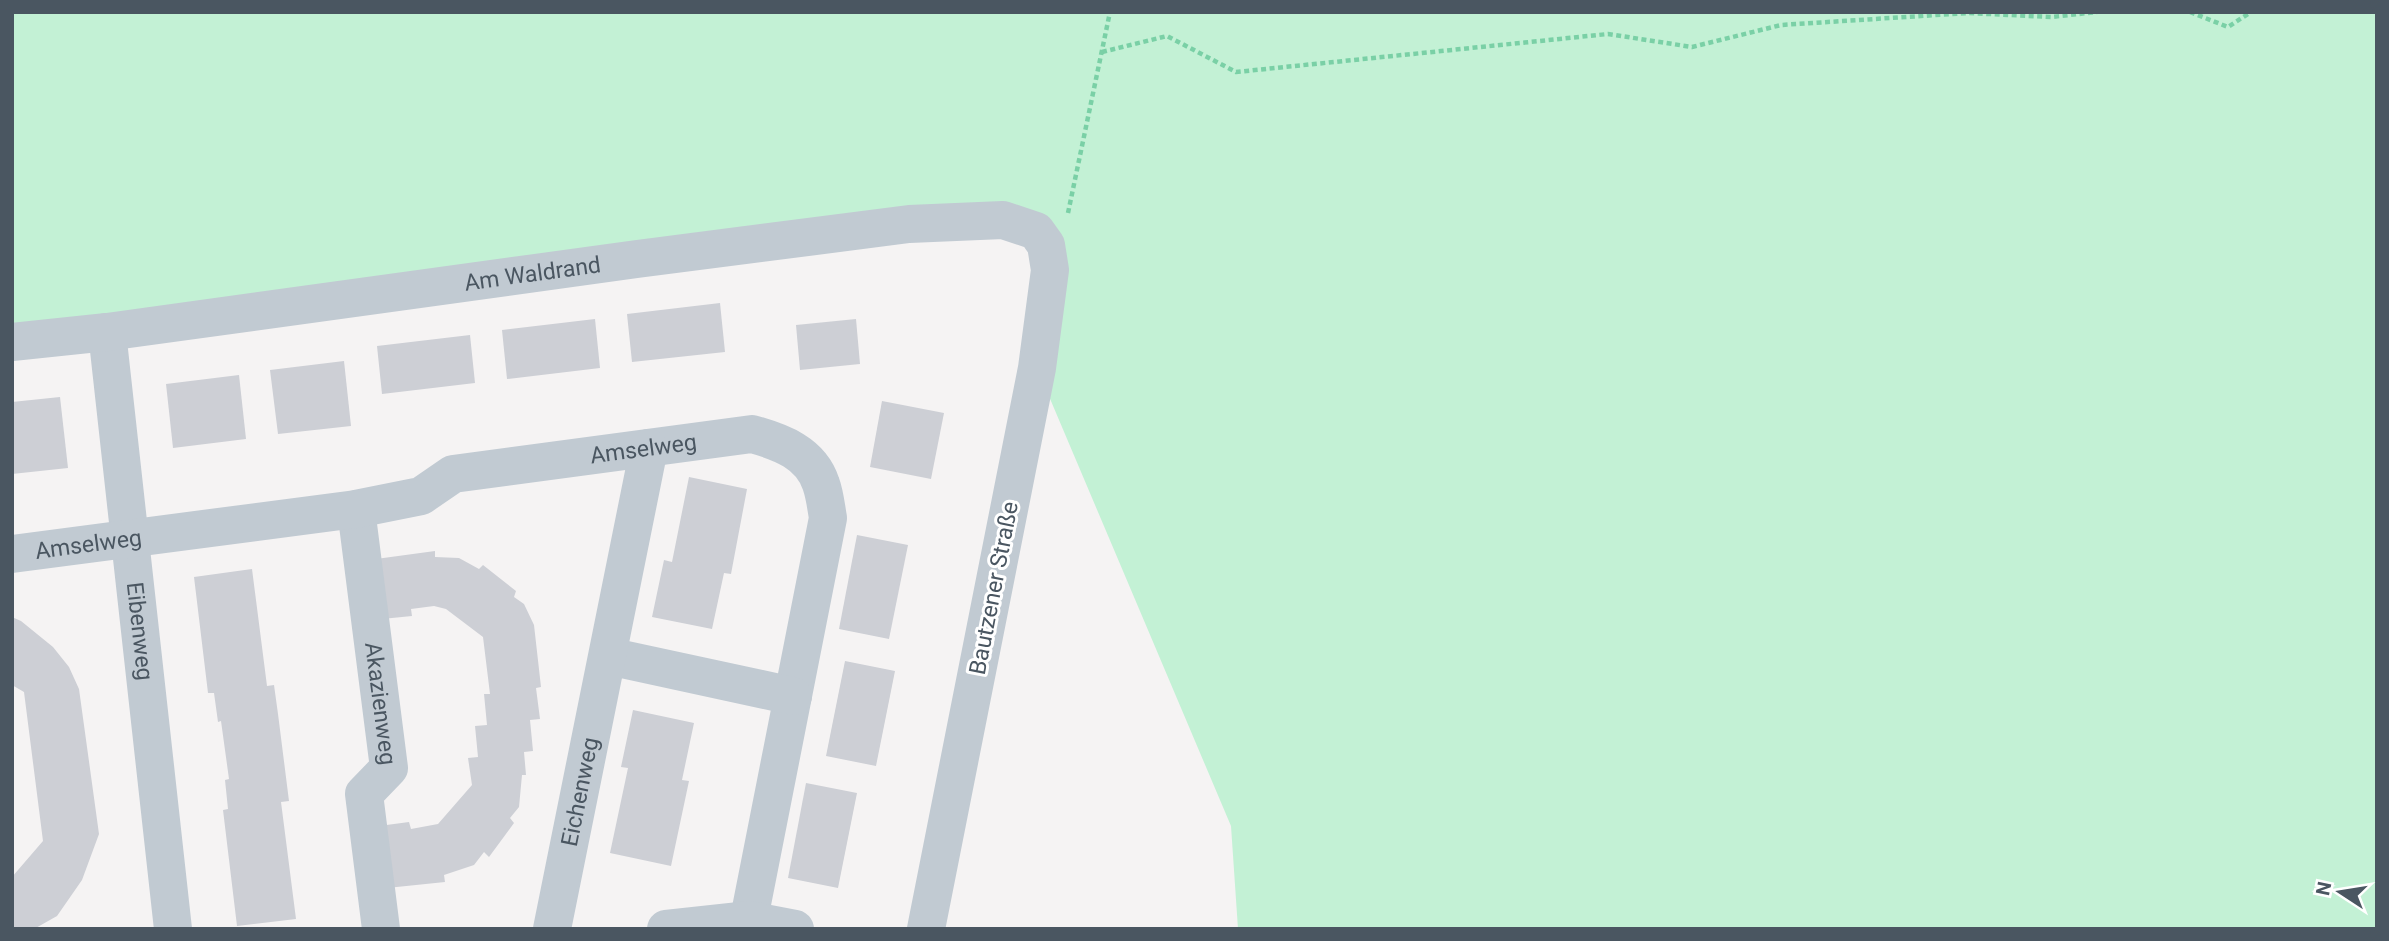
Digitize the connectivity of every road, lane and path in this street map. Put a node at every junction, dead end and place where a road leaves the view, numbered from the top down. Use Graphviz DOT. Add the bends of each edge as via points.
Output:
graph roads {
  1 [pos="1110,12"];
  2 [pos="2097,12"];
  3 [pos="2190,12"];
  4 [pos="2251,12"];
  5 [pos="1102,52"];
  6 [pos="1046,245"];
  7 [pos="107,332"];
  8 [pos="12,342"];
  9 [pos="649,448"];
  10 [pos="356,509"];
  11 [pos="130,540"];
  12 [pos="12,554"];
  13 [pos="608,656"];
  14 [pos="793,696"];
  15 [pos="748,924"];
  16 [pos="173,929"];
  17 [pos="381,929"];
  18 [pos="552,929"];
  19 [pos="666,929"];
  20 [pos="795,929"];
  21 [pos="926,929"];
  1 -- 5 [label="path"];
  2 -- 5 [label="path" via="2051,17 1968,13 1781,25 1692,47 1608,34 1236,72 1167,36"];
  3 -- 4 [label="path" via="2228,27"];
  5 -- 6 [label="path" via="1067,221"];
  6 -- 7 [label="street, Am Waldrand" via="1036,231 1003,220 909,225"];
  6 -- 21 [label="street, Bautzener Straße" via="1050,270 1037,368"];
  7 -- 8 [label="street, Am Waldrand"];
  7 -- 11 [label="street, Eibenweg"];
  9 -- 10 [label="street, Amselweg" via="453,474 421,496"];
  9 -- 13 [label="street, Eichenweg"];
  9 -- 14 [label="street, Amselweg" via="752,434 781,442 803,457 821,482 828,518"];
  10 -- 11 [label="street, Amselweg"];
  10 -- 17 [label="street, Akazienweg" via="390,768 364,794"];
  11 -- 12 [label="street, Amselweg"];
  11 -- 16 [label="street, Eibenweg"];
  13 -- 14 [label="street"];
  13 -- 18 [label="street, Eichenweg"];
  14 -- 15 [label="street, Amselweg"];
  15 -- 19 [label="street"];
  15 -- 20 [label="street"];
}
